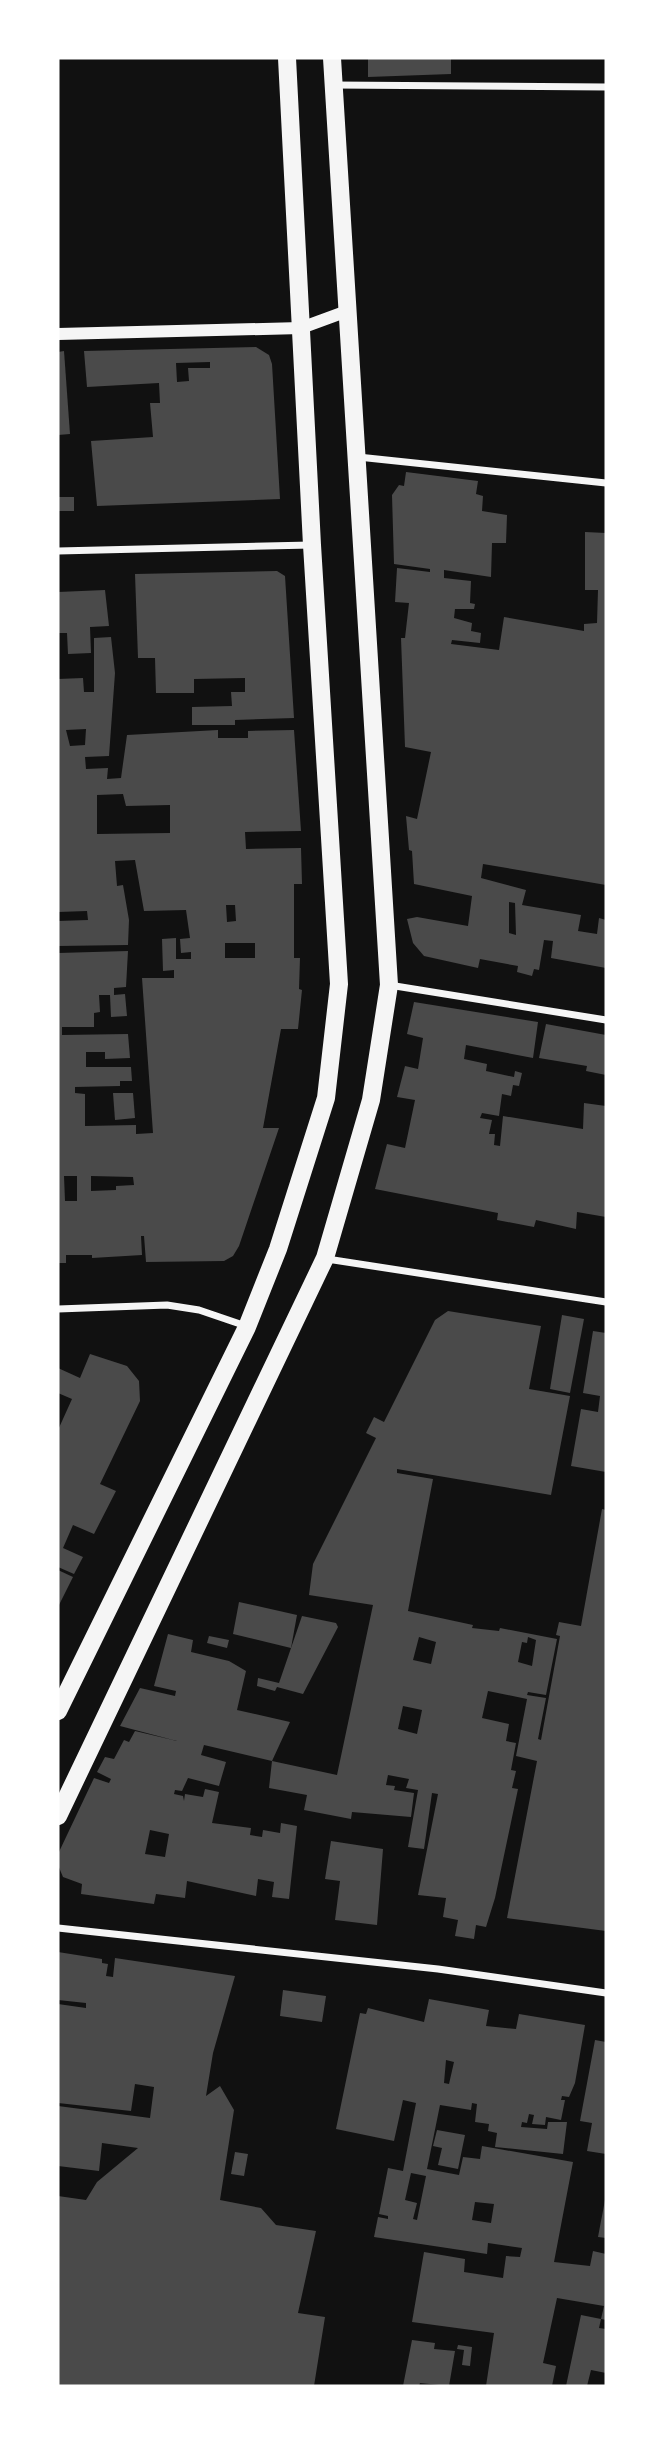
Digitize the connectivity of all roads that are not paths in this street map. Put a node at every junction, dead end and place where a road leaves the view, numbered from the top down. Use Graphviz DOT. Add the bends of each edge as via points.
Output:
graph roads {
  1 [pos="287,58"];
  2 [pos="332,58"];
  3 [pos="334,85"];
  4 [pos="606,87"];
  5 [pos="350,310"];
  6 [pos="301,328"];
  7 [pos="58,334"];
  8 [pos="357,457"];
  9 [pos="606,483"];
  10 [pos="312,545"];
  11 [pos="58,551"];
  12 [pos="389,985"];
  13 [pos="606,1020"];
  14 [pos="325,1258"];
  15 [pos="606,1302"];
  16 [pos="58,1309"];
  17 [pos="247,1327"];
  18 [pos="58,1711"];
  19 [pos="58,1816"];
  20 [pos="58,1928"];
  21 [pos="606,1993"];
  1 -- 6 [label="main road"];
  2 -- 3 [label="main road"];
  3 -- 4 [label="street"];
  3 -- 5 [label="main road"];
  5 -- 6 [label="street"];
  5 -- 8 [label="main road"];
  6 -- 7 [label="street"];
  6 -- 10 [label="main road"];
  8 -- 9 [label="street"];
  8 -- 12 [label="main road"];
  10 -- 11 [label="street"];
  10 -- 17 [label="main road" via="340,984 326,1098 278,1249"];
  12 -- 13 [label="street"];
  12 -- 14 [label="main road" via="371,1100"];
  14 -- 15 [label="street"];
  14 -- 19 [label="main road"];
  16 -- 17 [label="street" via="167,1305 199,1310"];
  17 -- 18 [label="main road"];
  20 -- 21 [label="street" via="438,1969"];
}
